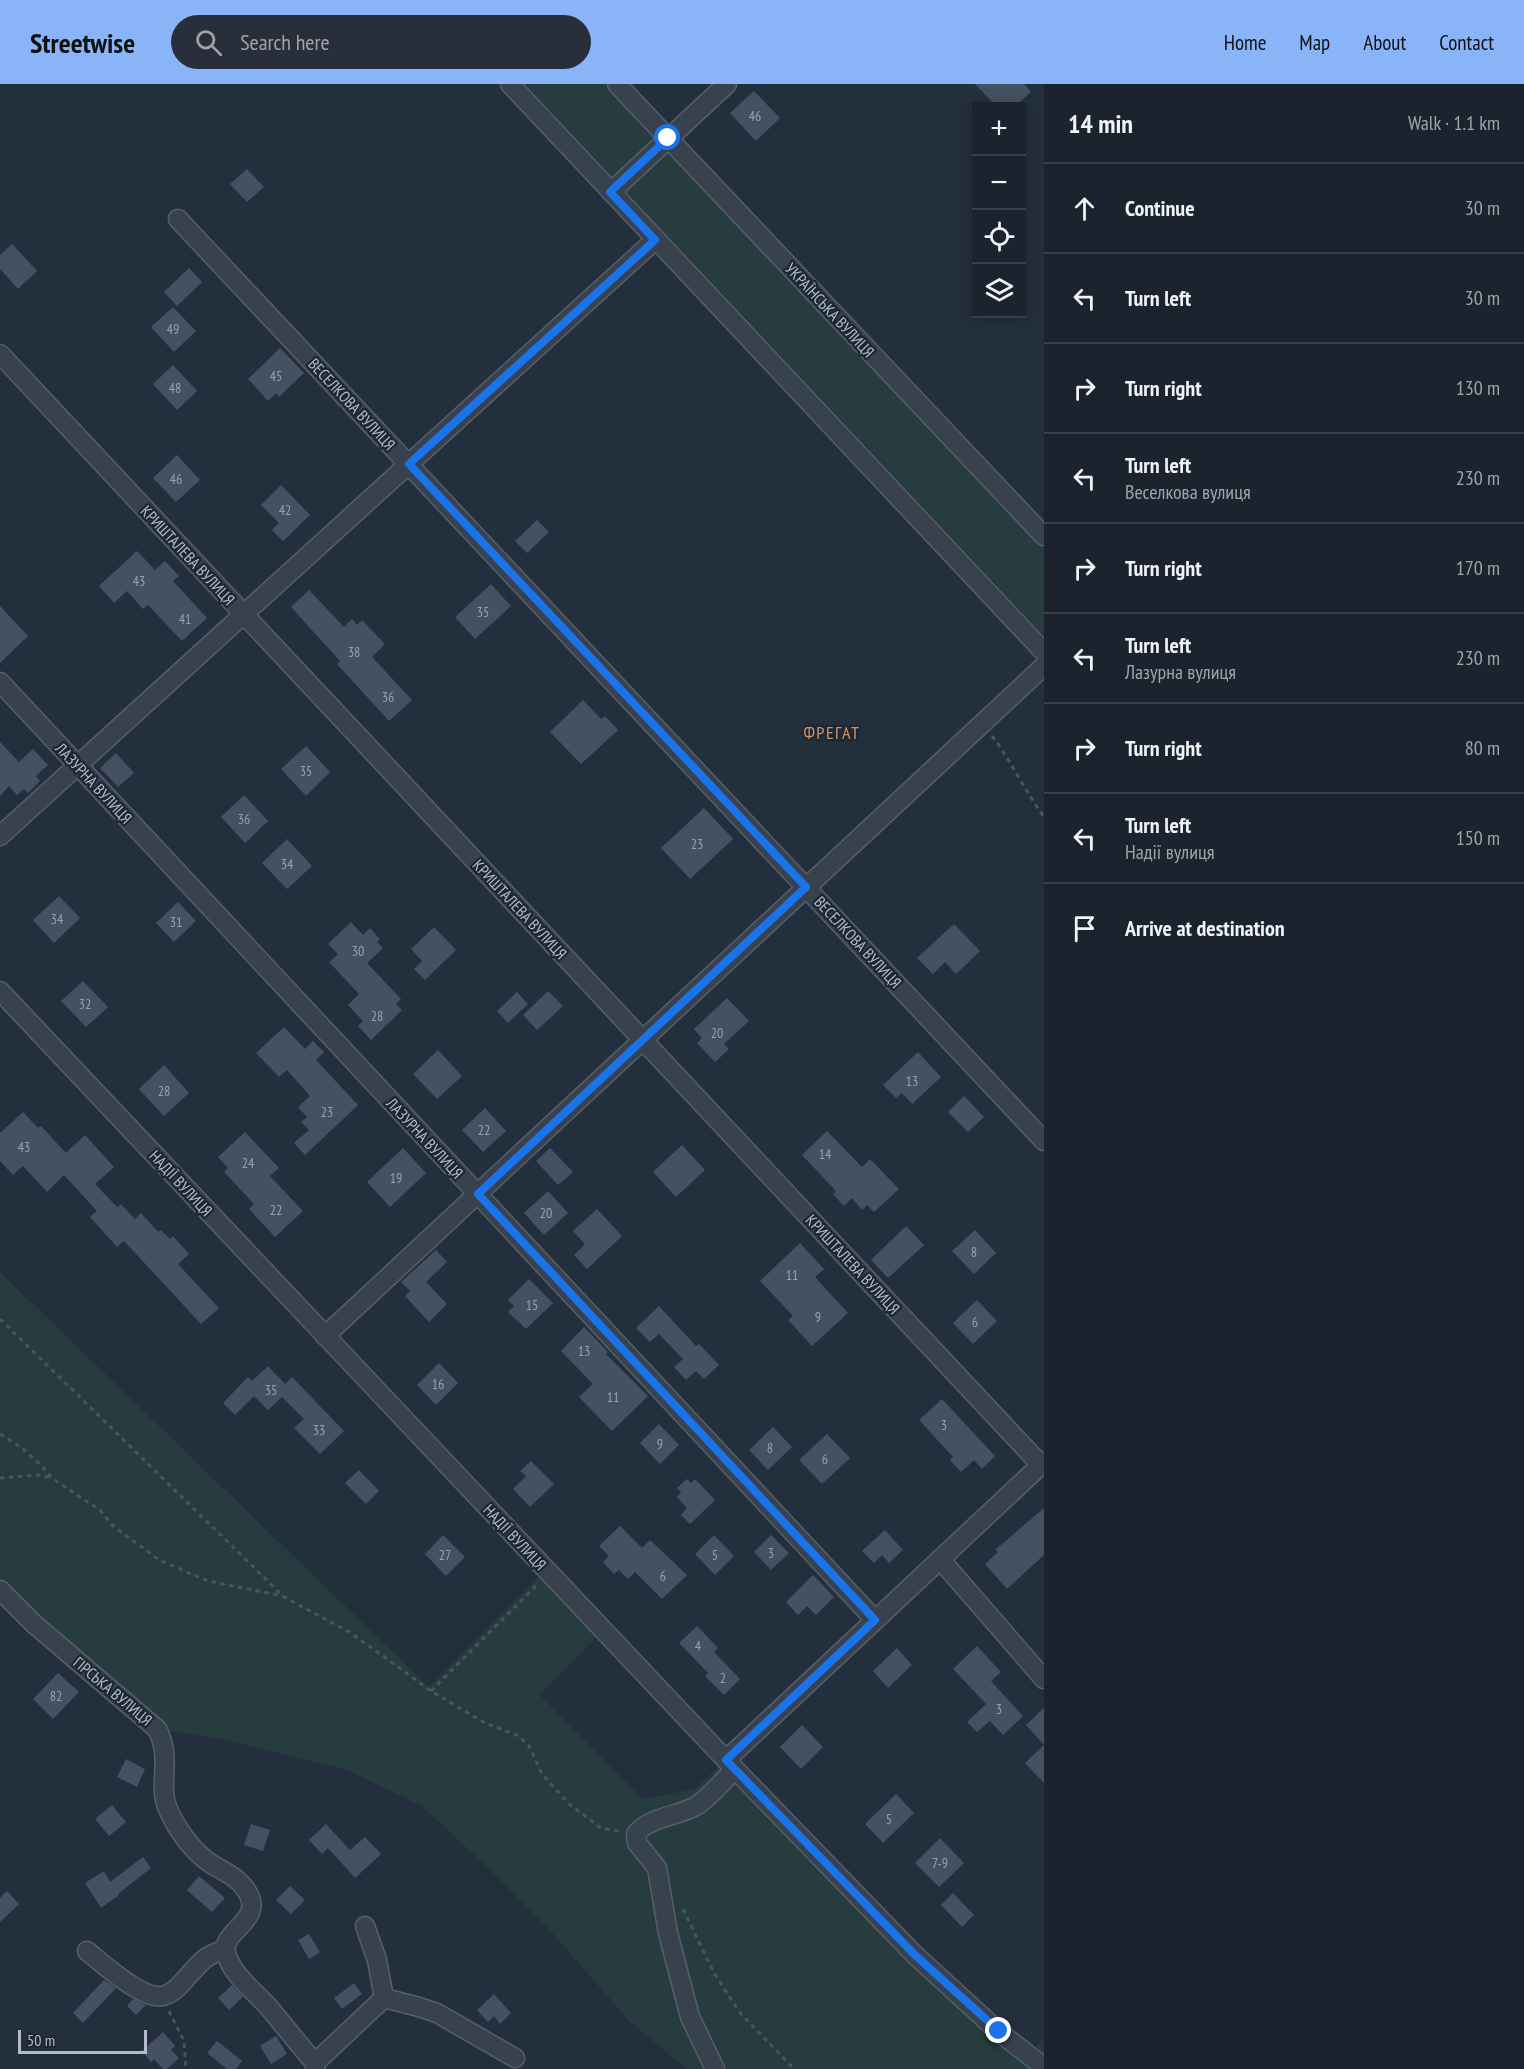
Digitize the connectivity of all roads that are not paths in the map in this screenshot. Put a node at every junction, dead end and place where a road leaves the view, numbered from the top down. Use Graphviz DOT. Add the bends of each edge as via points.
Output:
graph roads {
  1 [pos="510,84"];
  2 [pos="617,84"];
  3 [pos="727,84"];
  4 [pos="668,138"];
  5 [pos="610,192"];
  6 [pos="178,219"];
  7 [pos="655,240"];
  8 [pos="0,354"];
  9 [pos="409,464"];
  10 [pos="1044,536"];
  11 [pos="244,614"];
  12 [pos="1044,652"];
  13 [pos="1044,666"];
  14 [pos="0,682"];
  15 [pos="78,765"];
  16 [pos="0,836"];
  17 [pos="806,887"];
  18 [pos="0,991"];
  19 [pos="643,1040"];
  20 [pos="1044,1141"];
  21 [pos="478,1194"];
  22 [pos="326,1336"];
  23 [pos="1042,1463"];
  24 [pos="940,1559"];
  25 [pos="0,1590"];
  26 [pos="875,1620"];
  27 [pos="1044,1679"];
  28 [pos="730,1765"];
  29 [pos="365,1926"];
  30 [pos="225,1950"];
  31 [pos="87,1952"];
  32 [pos="384,1998"];
  33 [pos="515,2058"];
  34 [pos="315,2066"];
  35 [pos="1044,2067"];
  36 [pos="715,2069"];
  1 -- 5 [label="street"];
  2 -- 4 [label="street, УКРАЇНСЬКА ВУЛИЦЯ"];
  3 -- 4 [label="street"];
  4 -- 5 [label="street"];
  4 -- 10 [label="street, УКРАЇНСЬКА ВУЛИЦЯ"];
  5 -- 7 [label="street"];
  6 -- 9 [label="street, ВЕСЕЛКОВА ВУЛИЦЯ"];
  7 -- 9 [label="street"];
  7 -- 12 [label="street"];
  8 -- 11 [label="street, КРИШТАЛЕВА ВУЛИЦЯ"];
  9 -- 11 [label="street"];
  9 -- 17 [label="street, ВЕСЕЛКОВА ВУЛИЦЯ"];
  11 -- 15 [label="street"];
  11 -- 19 [label="street, КРИШТАЛЕВА ВУЛИЦЯ"];
  13 -- 17 [label="street"];
  14 -- 15 [label="street, ЛАЗУРНА ВУЛИЦЯ"];
  15 -- 16 [label="street"];
  15 -- 21 [label="street, ЛАЗУРНА ВУЛИЦЯ"];
  17 -- 19 [label="street"];
  17 -- 20 [label="street, ВЕСЕЛКОВА ВУЛИЦЯ"];
  18 -- 22 [label="street, НАДІЇ ВУЛИЦЯ"];
  19 -- 21 [label="street"];
  19 -- 23 [label="street, КРИШТАЛЕВА ВУЛИЦЯ"];
  21 -- 22 [label="street"];
  21 -- 26 [label="street, ЛАЗУРНА ВУЛИЦЯ"];
  22 -- 28 [label="street, НАДІЇ ВУЛИЦЯ"];
  23 -- 24 [label="street"];
  24 -- 26 [label="street"];
  24 -- 27 [label="street"];
  25 -- 30 [label="street, ГІРСЬКА ВУЛИЦЯ" via="157,1729 164,1740 167,1808 183,1836 207,1861 235,1877 247,1891 252,1906"];
  26 -- 28 [label="street"];
  28 -- 35 [label="street, НАДІЇ ВУЛИЦЯ" via="915,1955"];
  28 -- 36 [label="street" via="699,1804 642,1826 636,1834 637,1843 657,1868 668,1933 690,2018"];
  29 -- 32 [label="street"];
  30 -- 31 [label="street" via="209,1954 173,1992 161,1996 148,1995"];
  30 -- 34 [label="street" via="230,1965"];
  32 -- 33 [label="street" via="437,2013"];
  32 -- 34 [label="street"];
}
